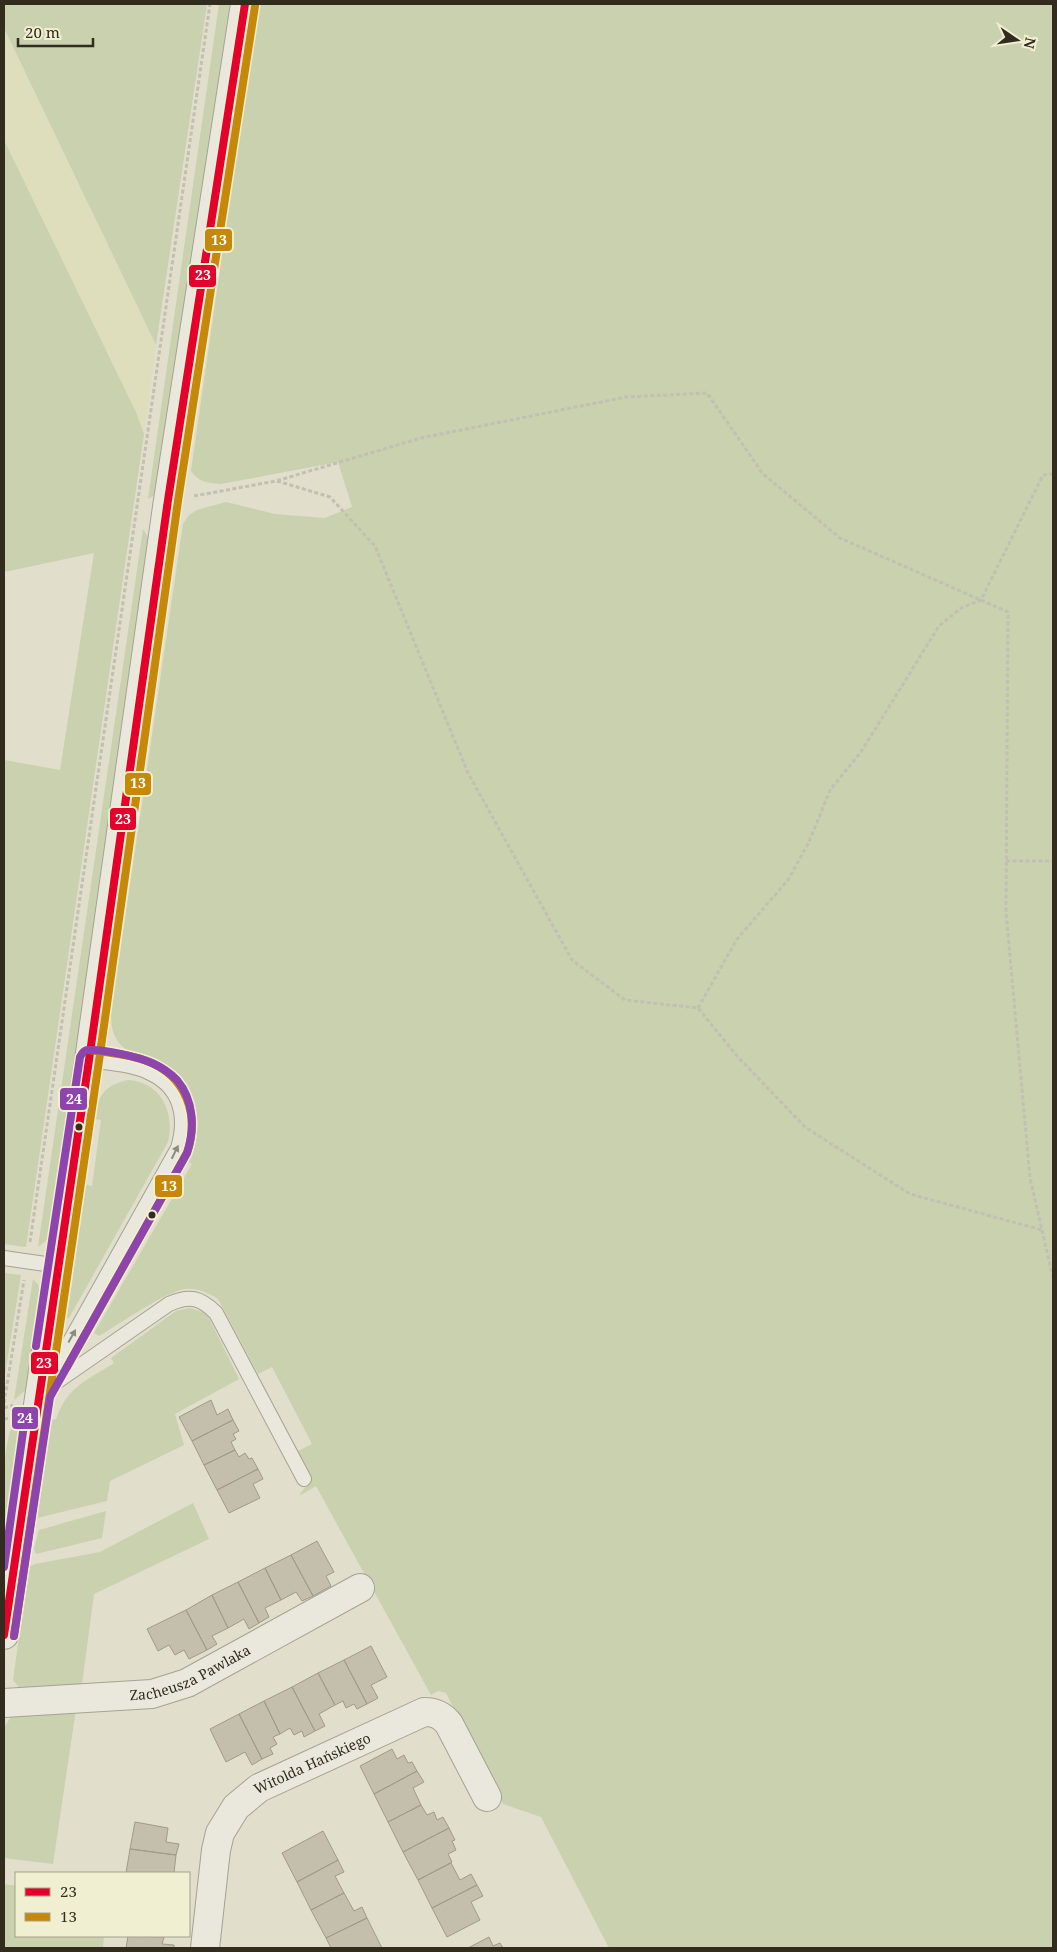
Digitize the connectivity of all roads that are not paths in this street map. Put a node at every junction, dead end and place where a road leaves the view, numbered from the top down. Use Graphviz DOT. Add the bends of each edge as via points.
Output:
graph roads {
  1 [pos="245,4"];
  2 [pos="89,1060"];
  3 [pos="4,1258"];
  4 [pos="59,1266"];
  5 [pos="40,1394"];
  6 [pos="304,1479"];
  7 [pos="360,1588"];
  8 [pos="4,1635"];
  9 [pos="4,1703"];
  10 [pos="487,1797"];
  11 [pos="205,1948"];
  1 -- 2 [label="street" via="168,500"];
  2 -- 4 [label="street"];
  5 -- 2 [label="lane, one-way" via="178,1148 183,1132 182,1109 166,1082 150,1072"];
  3 -- 4 [label="lane"];
  4 -- 5 [label="street"];
  5 -- 6 [label="lane" via="169,1304 182,1298 196,1299 216,1313"];
  5 -- 8 [label="street"];
  7 -- 9 [label="street, Zacheusza Pawlaka" via="187,1683 152,1694"];
  10 -- 11 [label="street, Witolda Hańskiego" via="449,1724 434,1712 424,1712 259,1788 236,1807 220,1833"];
}
